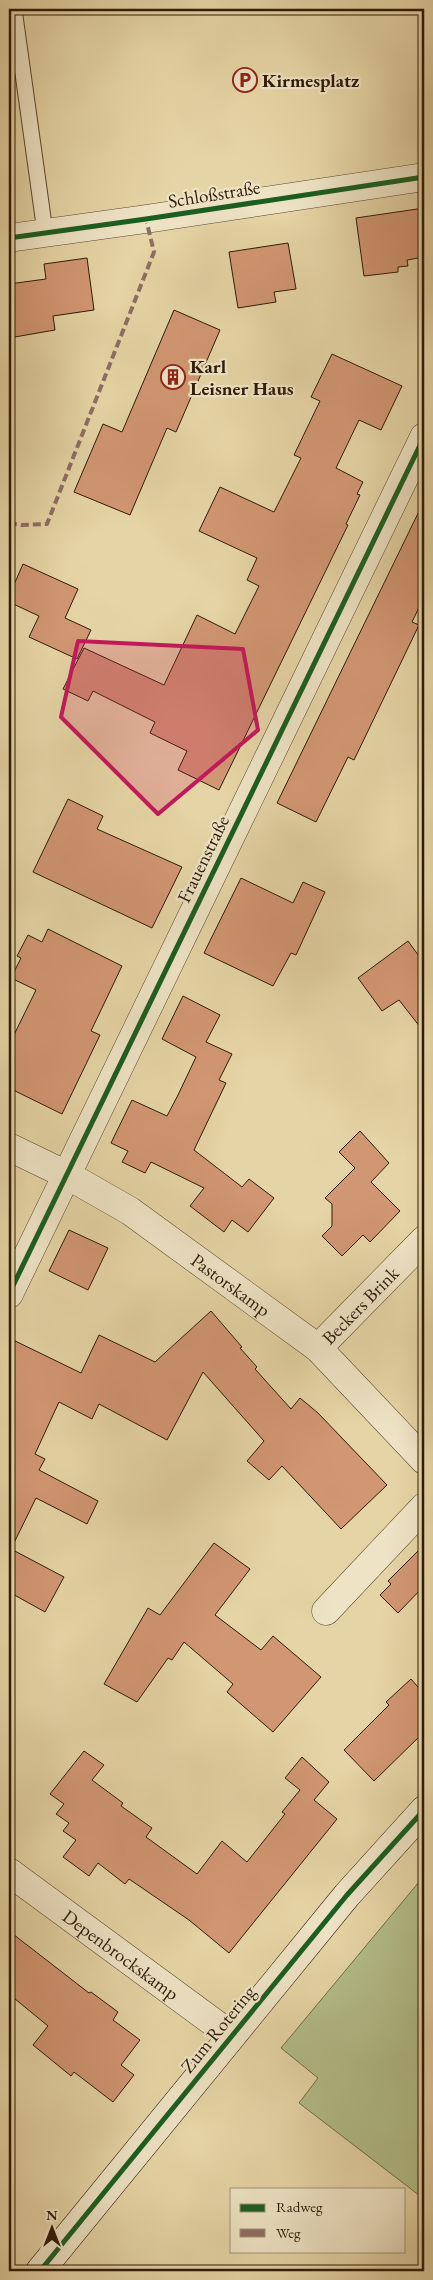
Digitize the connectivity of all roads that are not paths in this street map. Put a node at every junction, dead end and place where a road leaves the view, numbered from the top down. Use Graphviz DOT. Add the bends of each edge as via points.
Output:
graph roads {
  1 [pos="14,9"];
  2 [pos="424,177"];
  3 [pos="45,232"];
  4 [pos="9,238"];
  5 [pos="424,437"];
  6 [pos="9,1147"];
  7 [pos="67,1175"];
  8 [pos="424,1240"];
  9 [pos="9,1294"];
  10 [pos="318,1348"];
  11 [pos="424,1460"];
  12 [pos="424,1507"];
  13 [pos="326,1611"];
  14 [pos="424,1810"];
  15 [pos="9,1872"];
  16 [pos="232,2036"];
  17 [pos="40,2271"];
  1 -- 3 [label="lane"];
  2 -- 3 [label="street, Schloßstraße" via="146,220"];
  3 -- 4 [label="street, Schloßstraße"];
  5 -- 7 [label="street, Frauenstraße"];
  6 -- 7 [label="street, Pastorskamp"];
  7 -- 9 [label="street, Frauenstraße"];
  7 -- 10 [label="street, Pastorskamp" via="130,1211"];
  8 -- 10 [label="street, Beckers Brink"];
  10 -- 11 [label="street, Pastorskamp"];
  12 -- 13 [label="street"];
  14 -- 16 [label="street, Zum Rotering" via="347,1895"];
  15 -- 16 [label="street, Depenbrockskamp"];
  16 -- 17 [label="street, Zum Rotering"];
}
